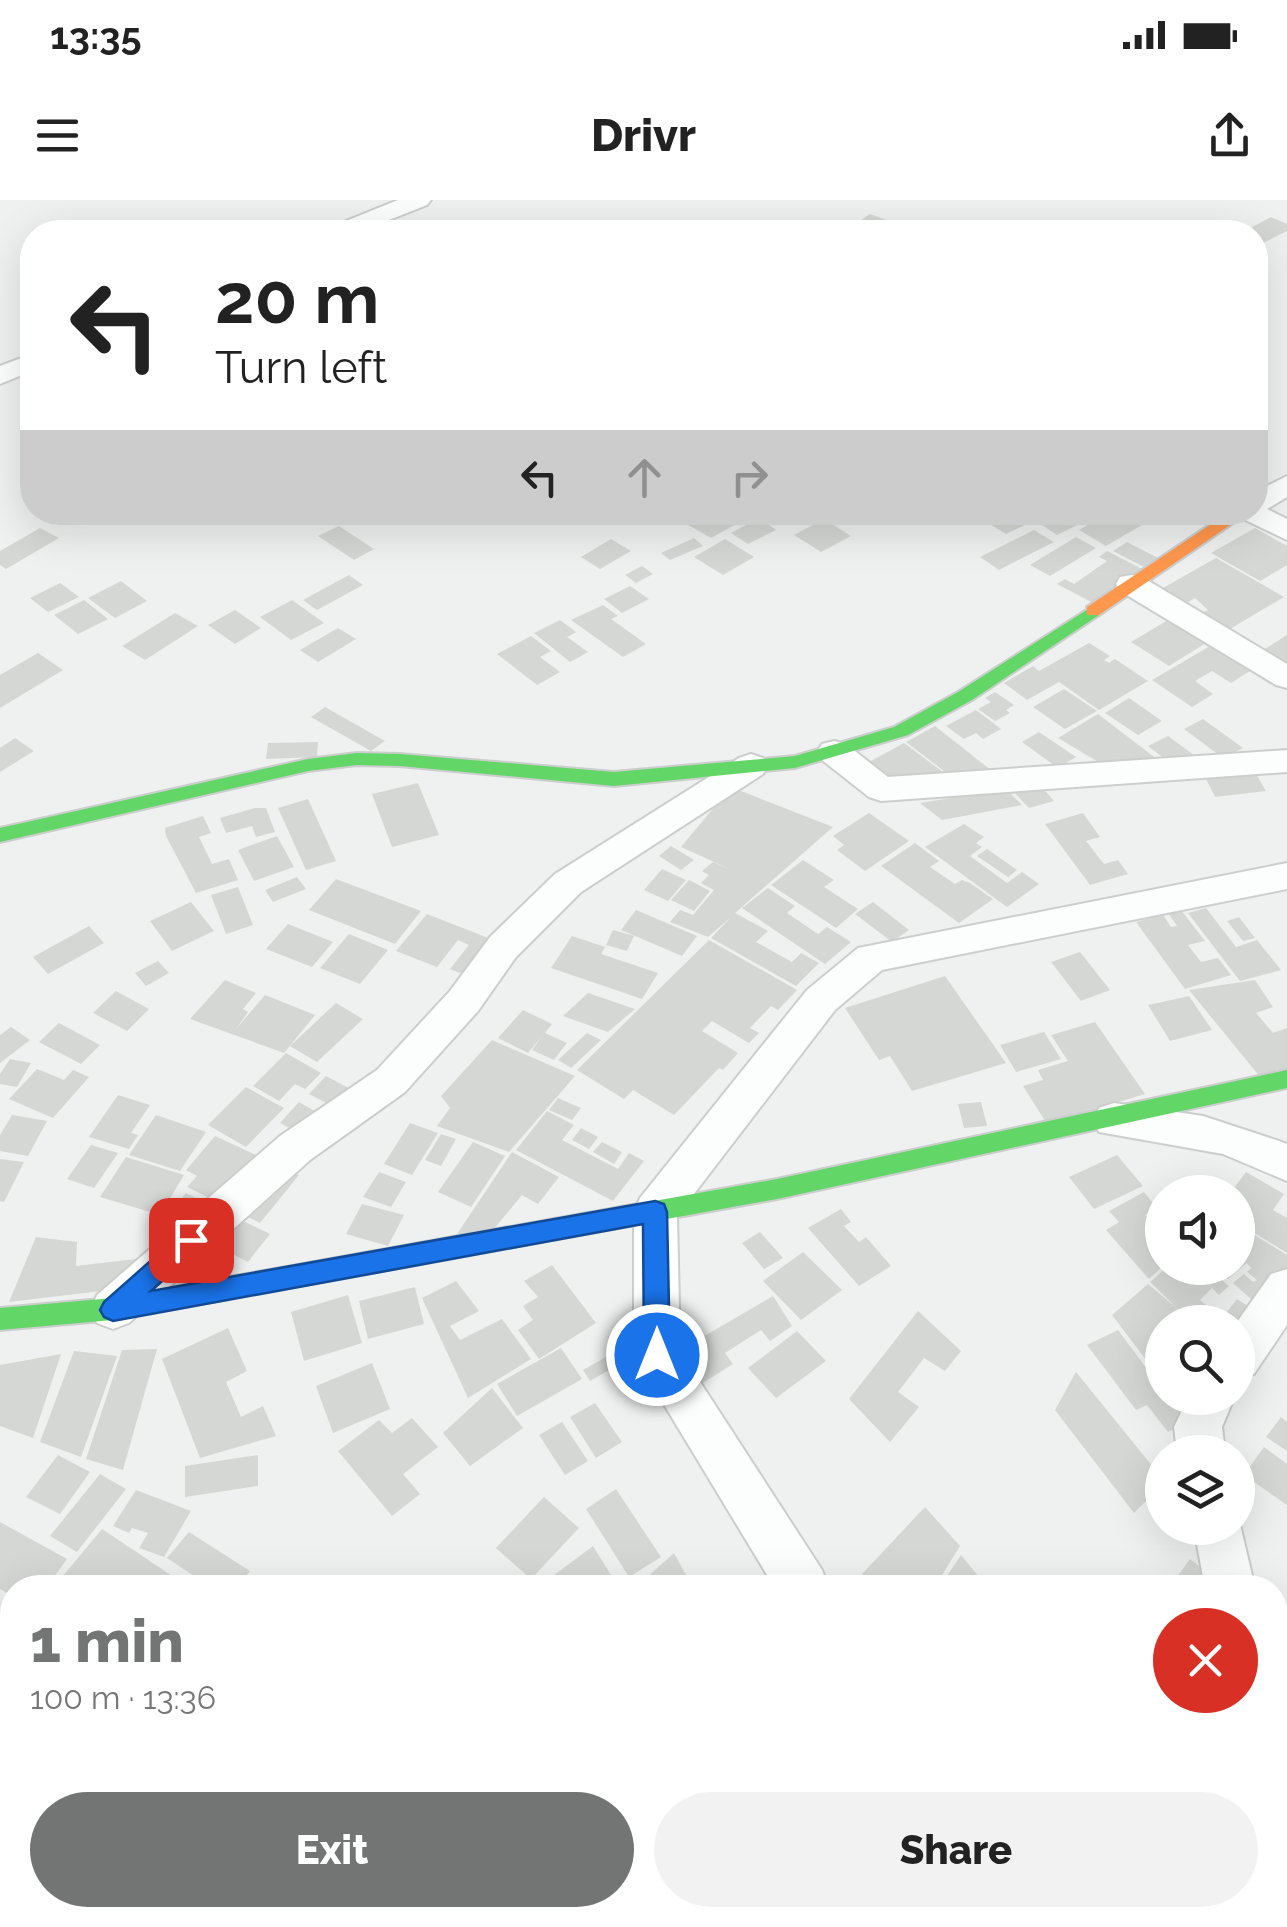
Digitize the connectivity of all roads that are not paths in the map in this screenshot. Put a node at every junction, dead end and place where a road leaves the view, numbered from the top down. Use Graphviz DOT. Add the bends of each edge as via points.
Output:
graph roads {
  1 [pos="419,200"];
  2 [pos="369,220"];
  3 [pos="1222,525"];
  4 [pos="1130,584"];
  5 [pos="1287,678"];
  6 [pos="834,752"];
  7 [pos="1287,761"];
  8 [pos="750,766"];
  9 [pos="0,835"];
  10 [pos="1287,876"];
  11 [pos="1287,1079"];
  12 [pos="1105,1119"];
  13 [pos="1287,1164"];
  14 [pos="655,1212"];
  15 [pos="1287,1288"];
  16 [pos="113,1310"];
  17 [pos="0,1319"];
  18 [pos="1255,1334"];
  19 [pos="1221,1545"];
  20 [pos="796,1575"];
  21 [pos="1227,1575"];
  1 -- 2 [label="street"];
  3 -- 4 [label="street"];
  4 -- 5 [label="street"];
  4 -- 6 [label="street" via="965,696 901,730"];
  6 -- 7 [label="street" via="881,789"];
  6 -- 8 [label="street"];
  8 -- 9 [label="street" via="614,779 357,759"];
  8 -- 16 [label="street" via="568,883 504,947 391,1081 294,1148"];
  10 -- 14 [label="street" via="871,958 821,1000"];
  11 -- 12 [label="street"];
  12 -- 13 [label="street" via="1212,1132"];
  12 -- 14 [label="street"];
  14 -- 16 [label="street"];
  14 -- 20 [label="street" via="657,1355"];
  15 -- 18 [label="street"];
  16 -- 17 [label="street"];
  19 -- 21 [label="street"];
}
